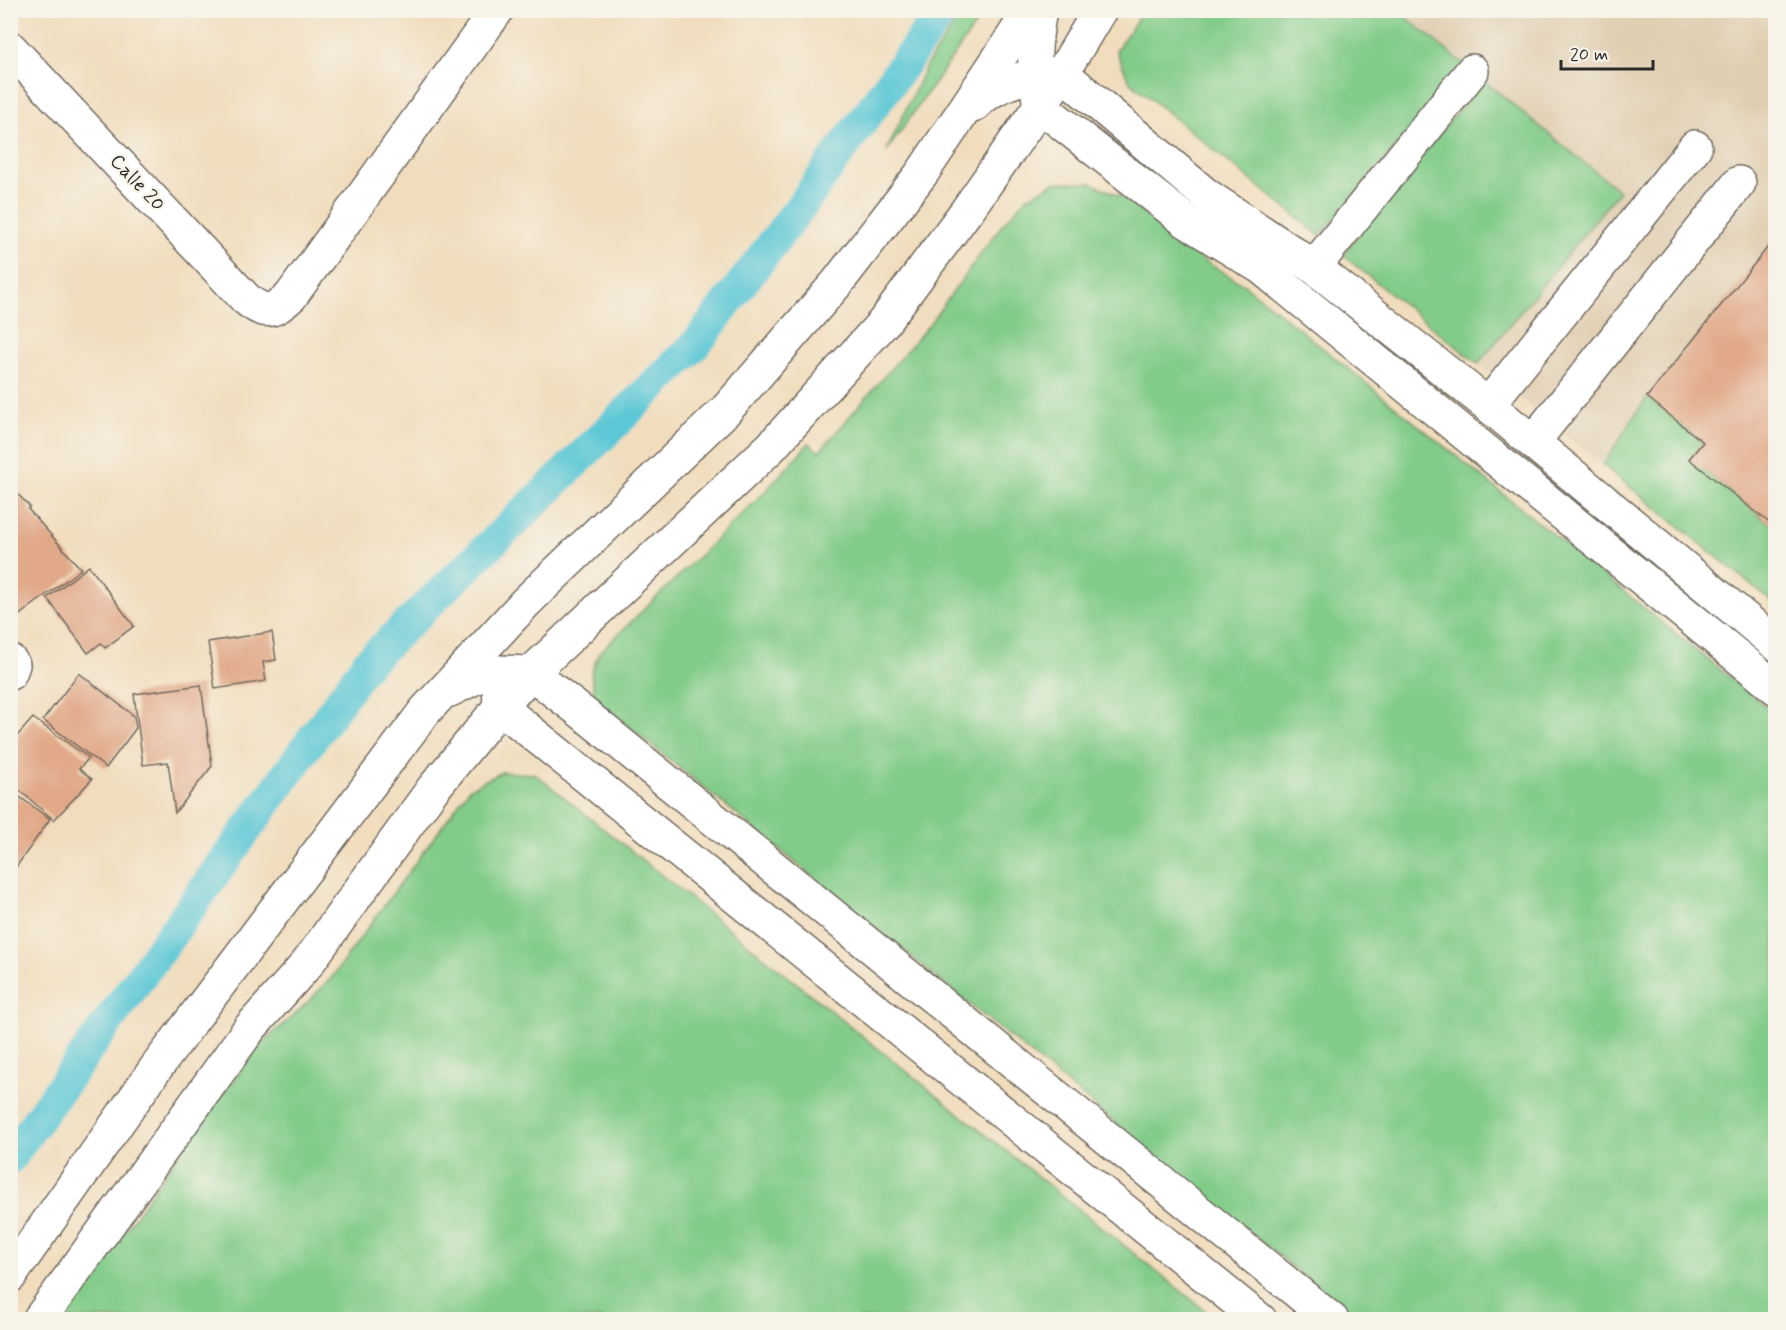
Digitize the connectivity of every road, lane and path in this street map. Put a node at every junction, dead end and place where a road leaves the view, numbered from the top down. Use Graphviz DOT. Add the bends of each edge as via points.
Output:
graph roads {
  1 [pos="497,10"];
  2 [pos="1031,10"];
  3 [pos="1040,10"];
  4 [pos="1100,10"];
  5 [pos="10,48"];
  6 [pos="1472,71"];
  7 [pos="1045,85"];
  8 [pos="957,121"];
  9 [pos="1695,147"];
  10 [pos="1739,183"];
  11 [pos="1314,267"];
  12 [pos="1488,405"];
  13 [pos="1533,442"];
  14 [pos="526,602"];
  15 [pos="1776,644"];
  16 [pos="10,661"];
  17 [pos="499,672"];
  18 [pos="10,673"];
  19 [pos="531,673"];
  20 [pos="1776,688"];
  21 [pos="500,707"];
  22 [pos="424,711"];
  23 [pos="10,1276"];
  24 [pos="39,1320"];
  25 [pos="1260,1320"];
  26 [pos="1332,1320"];
  1 -- 5 [label="street, Calle 20" via="291,296 279,307 267,310 246,299"];
  2 -- 8 [label="street"];
  3 -- 7 [label="street" via="1034,41"];
  4 -- 7 [label="street"];
  6 -- 11 [label="street"];
  7 -- 8 [label="street" via="1005,84 979,99"];
  7 -- 11 [label="street"];
  7 -- 19 [label="street" via="968,209 884,322 771,447"];
  7 -- 20 [label="street" via="1186,221 1262,268"];
  8 -- 14 [label="street" via="837,283 726,410"];
  9 -- 12 [label="street"];
  10 -- 13 [label="street"];
  11 -- 12 [label="street"];
  12 -- 13 [label="street"];
  13 -- 15 [label="street"];
  14 -- 17 [label="street" via="508,634"];
  14 -- 22 [label="street"];
  16 -- 18 [label="street"];
  17 -- 19 [label="street"];
  17 -- 21 [label="street"];
  17 -- 22 [label="street" via="458,684"];
  19 -- 21 [label="street"];
  19 -- 26 [label="street"];
  21 -- 24 [label="street" via="432,790 307,964 250,1028"];
  21 -- 25 [label="street"];
  22 -- 23 [label="street" via="156,1068"];
}
